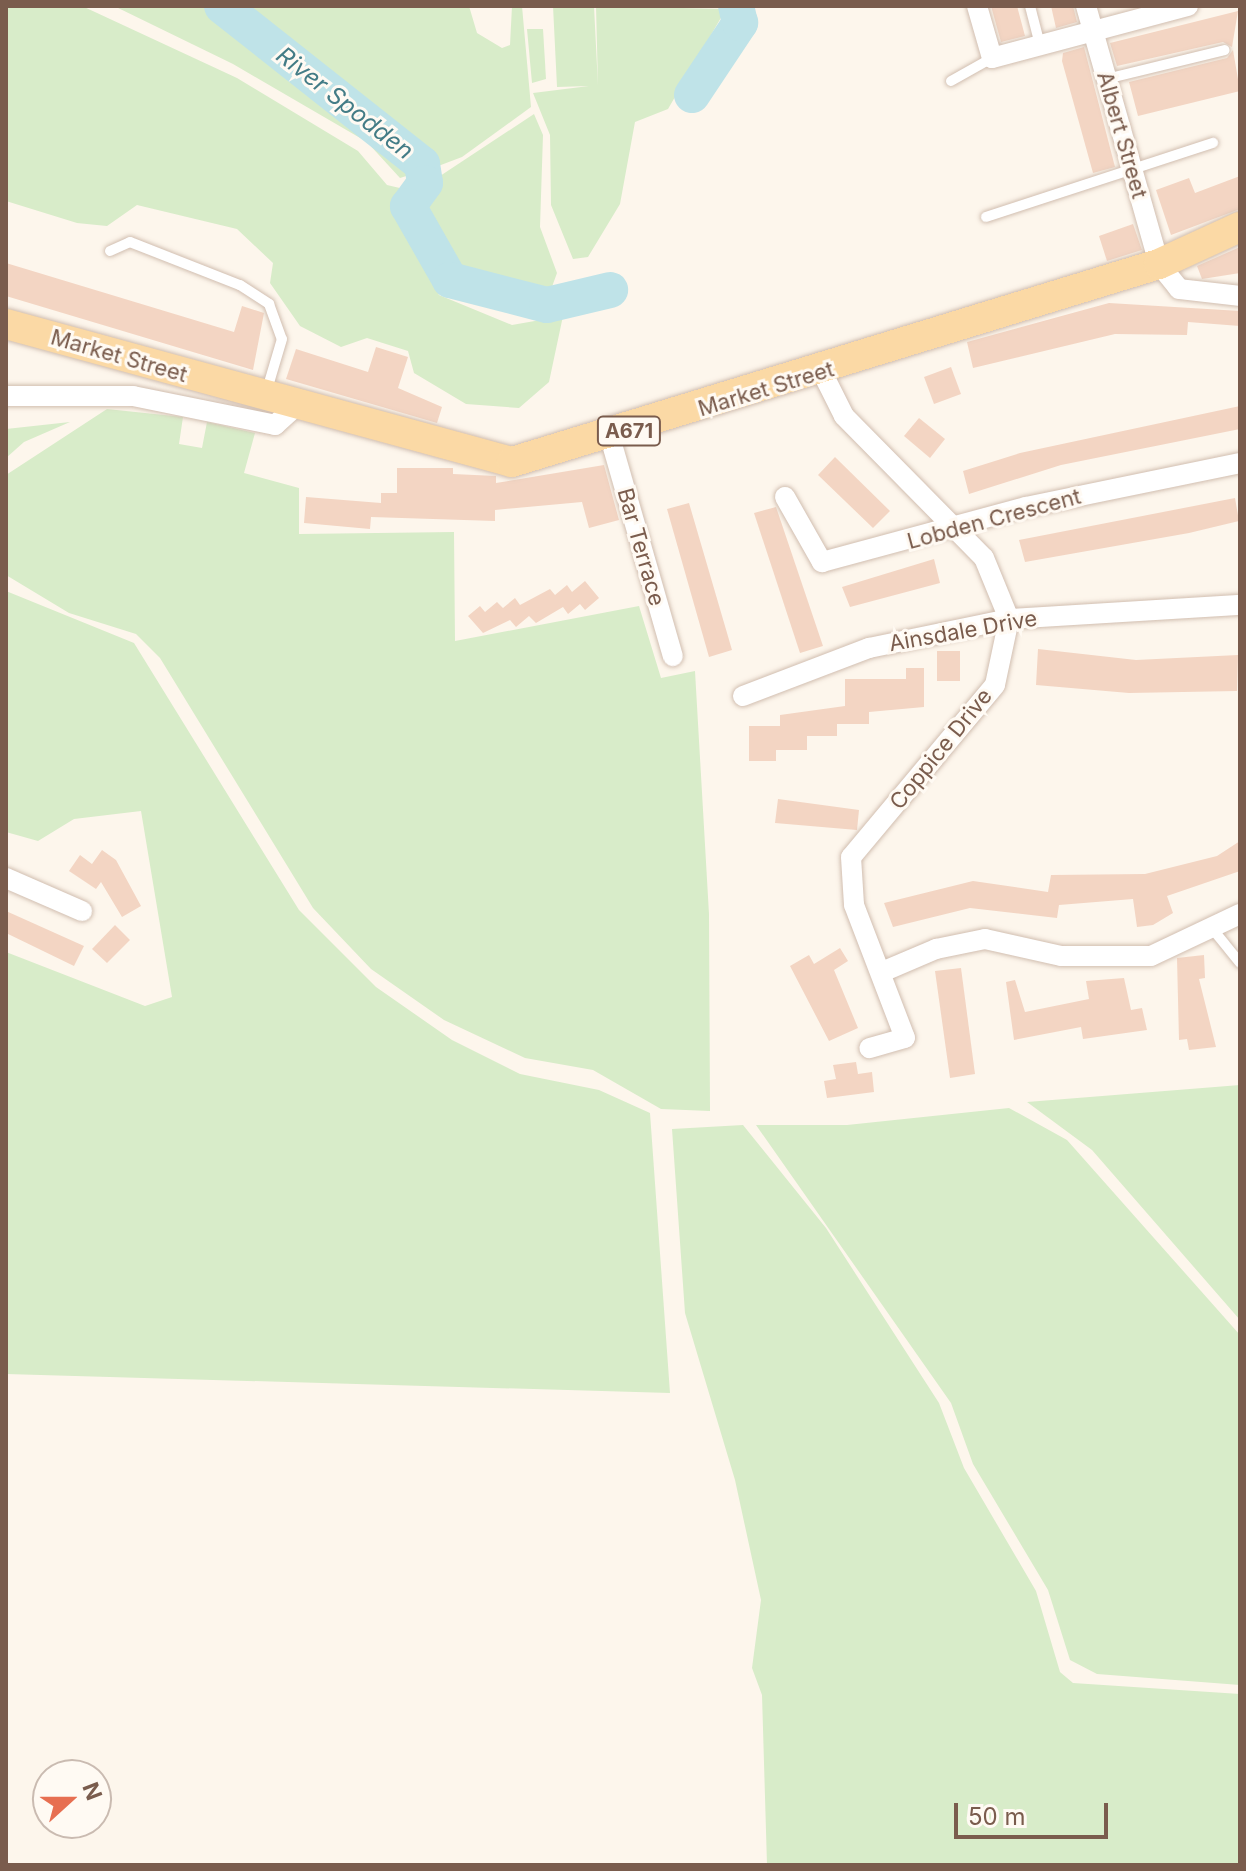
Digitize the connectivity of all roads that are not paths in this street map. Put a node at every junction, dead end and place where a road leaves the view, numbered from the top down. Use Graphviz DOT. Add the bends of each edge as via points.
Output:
graph roads {
  1 [pos="977,6"];
  2 [pos="1030,6"];
  3 [pos="1086,6"];
  4 [pos="1188,6"];
  5 [pos="1092,30"];
  6 [pos="1040,45"];
  7 [pos="1225,50"];
  8 [pos="992,58"];
  9 [pos="1106,79"];
  10 [pos="951,81"];
  11 [pos="1213,143"];
  12 [pos="1132,169"];
  13 [pos="986,217"];
  14 [pos="1240,227"];
  15 [pos="110,251"];
  16 [pos="1159,264"];
  17 [pos="1240,296"];
  18 [pos="6,324"];
  19 [pos="822,372"];
  20 [pos="6,396"];
  21 [pos="264,397"];
  22 [pos="297,405"];
  23 [pos="610,437"];
  24 [pos="1240,463"];
  25 [pos="785,497"];
  26 [pos="954,530"];
  27 [pos="1240,605"];
  28 [pos="1009,619"];
  29 [pos="673,656"];
  30 [pos="743,696"];
  31 [pos="6,878"];
  32 [pos="82,911"];
  33 [pos="1240,914"];
  34 [pos="1211,927"];
  35 [pos="1240,963"];
  36 [pos="882,972"];
  37 [pos="869,1048"];
  1 -- 8 [label="street"];
  2 -- 6 [label="lane"];
  3 -- 5 [label="street, Albert Street"];
  4 -- 5 [label="street"];
  5 -- 6 [label="street"];
  5 -- 9 [label="street, Albert Street"];
  6 -- 8 [label="street"];
  7 -- 9 [label="lane"];
  8 -- 10 [label="lane"];
  9 -- 12 [label="street, Albert Street"];
  11 -- 12 [label="lane"];
  12 -- 13 [label="lane"];
  12 -- 16 [label="street, Albert Street"];
  14 -- 16 [label="main road, Market Street / A671"];
  15 -- 21 [label="lane" via="130,242 240,285 269,304 282,339"];
  16 -- 17 [label="street" via="1179,289"];
  16 -- 19 [label="main road, Market Street / A671"];
  18 -- 21 [label="main road, Market Street / A671"];
  19 -- 23 [label="main road, Market Street / A671"];
  19 -- 26 [label="street" via="844,416"];
  20 -- 22 [label="street" via="133,396 275,425"];
  21 -- 22 [label="main road, Market Street / A671"];
  22 -- 23 [label="main road, Market Street / A671" via="512,462"];
  23 -- 29 [label="street, Bar Terrace"];
  24 -- 26 [label="street, Lobden Crescent" via="1026,507"];
  25 -- 26 [label="street, Lobden Crescent" via="822,562"];
  26 -- 28 [label="street" via="984,558"];
  27 -- 28 [label="street, Ainsdale Drive"];
  28 -- 30 [label="street, Ainsdale Drive" via="869,648"];
  28 -- 36 [label="street, Coppice Drive" via="995,685 851,857 848,882"];
  31 -- 32 [label="street"];
  33 -- 34 [label="street"];
  34 -- 35 [label="lane"];
  34 -- 36 [label="street" via="1151,956 1061,956 985,939"];
  36 -- 37 [label="street, Coppice Drive" via="905,1038"];
}
